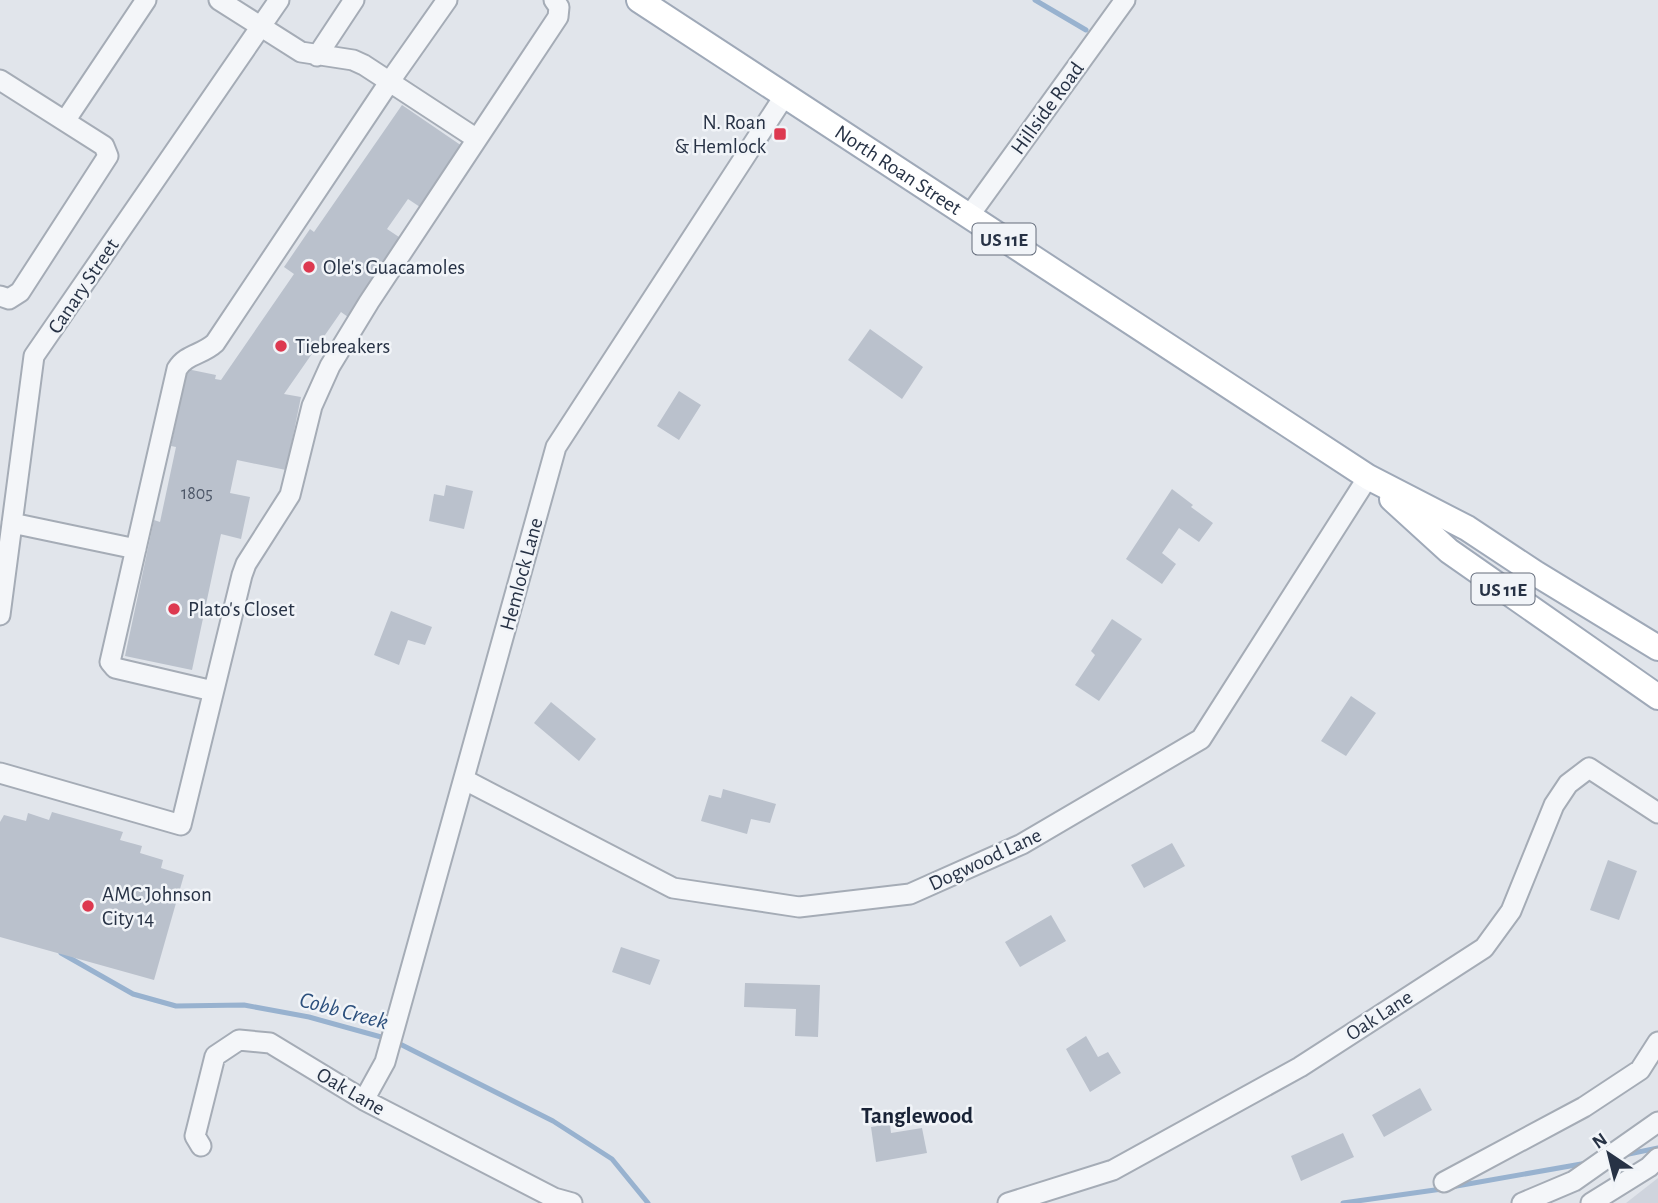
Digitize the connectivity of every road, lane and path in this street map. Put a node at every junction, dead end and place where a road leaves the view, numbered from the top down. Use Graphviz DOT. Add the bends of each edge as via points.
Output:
graph roads {
  1 [pos="146,0"];
  2 [pos="279,0"];
  3 [pos="354,0"];
  4 [pos="447,0"];
  5 [pos="554,0"];
  6 [pos="639,0"];
  7 [pos="1125,0"];
  8 [pos="222,1"];
  9 [pos="260,27"];
  10 [pos="317,56"];
  11 [pos="0,80"];
  12 [pos="390,81"];
  13 [pos="785,95"];
  14 [pos="65,121"];
  15 [pos="477,139"];
  16 [pos="969,216"];
  17 [pos="0,296"];
  18 [pos="1368,477"];
  19 [pos="12,523"];
  20 [pos="136,549"];
  21 [pos="0,615"];
  22 [pos="1658,648"];
  23 [pos="213,691"];
  24 [pos="1654,693"];
  25 [pos="0,773"];
  26 [pos="465,780"];
  27 [pos="1658,813"];
  28 [pos="1658,1042"];
  29 [pos="364,1101"];
  30 [pos="1658,1122"];
  31 [pos="201,1146"];
  32 [pos="1658,1158"];
  33 [pos="1444,1182"];
  34 [pos="572,1203"];
  35 [pos="1008,1203"];
  36 [pos="1522,1203"];
  37 [pos="1591,1203"];
  1 -- 14 [label="street"];
  2 -- 9 [label="street, Canary Street"];
  3 -- 10 [label="street"];
  4 -- 12 [label="street"];
  5 -- 15 [label="street" via="558,17"];
  6 -- 13 [label="main road, North Roan Street / US 11E"];
  7 -- 16 [label="street, Hillside Road"];
  8 -- 9 [label="street"];
  9 -- 10 [label="street" via="301,52"];
  9 -- 19 [label="street, Canary Street" via="34,356"];
  10 -- 12 [label="street" via="359,62"];
  11 -- 14 [label="street"];
  12 -- 15 [label="street"];
  12 -- 20 [label="street" via="215,343 188,356 177,369"];
  13 -- 16 [label="main road, North Roan Street / US 11E"];
  13 -- 26 [label="street, Hemlock Lane" via="556,447"];
  14 -- 17 [label="street" via="104,146 108,156 20,292 9,299"];
  15 -- 23 [label="street" via="330,366 312,406 289,495 246,564"];
  16 -- 18 [label="main road, North Roan Street / US 11E"];
  18 -- 22 [label="main road, North Roan Street / US 11E" via="1467,528"];
  18 -- 24 [label="main road, North Roan Street / US 11E" via="1449,551"];
  18 -- 26 [label="street, Dogwood Lane" via="1201,739 1023,844 910,894 799,908 673,888"];
  19 -- 20 [label="street"];
  19 -- 21 [label="street, Canary Street"];
  20 -- 23 [label="street" via="112,666"];
  23 -- 25 [label="street" via="181,825"];
  26 -- 29 [label="street, Hemlock Lane" via="385,1062"];
  27 -- 35 [label="street, Oak Lane" via="1589,768 1569,784 1554,805 1511,911 1484,948 1300,1067 1113,1170"];
  28 -- 33 [label="street" via="1640,1070 1584,1107"];
  29 -- 31 [label="street, Oak Lane" via="270,1043 239,1040 215,1056 195,1136"];
  29 -- 34 [label="street, Oak Lane"];
  30 -- 36 [label="street" via="1574,1181"];
  32 -- 37 [label="street"];
}
